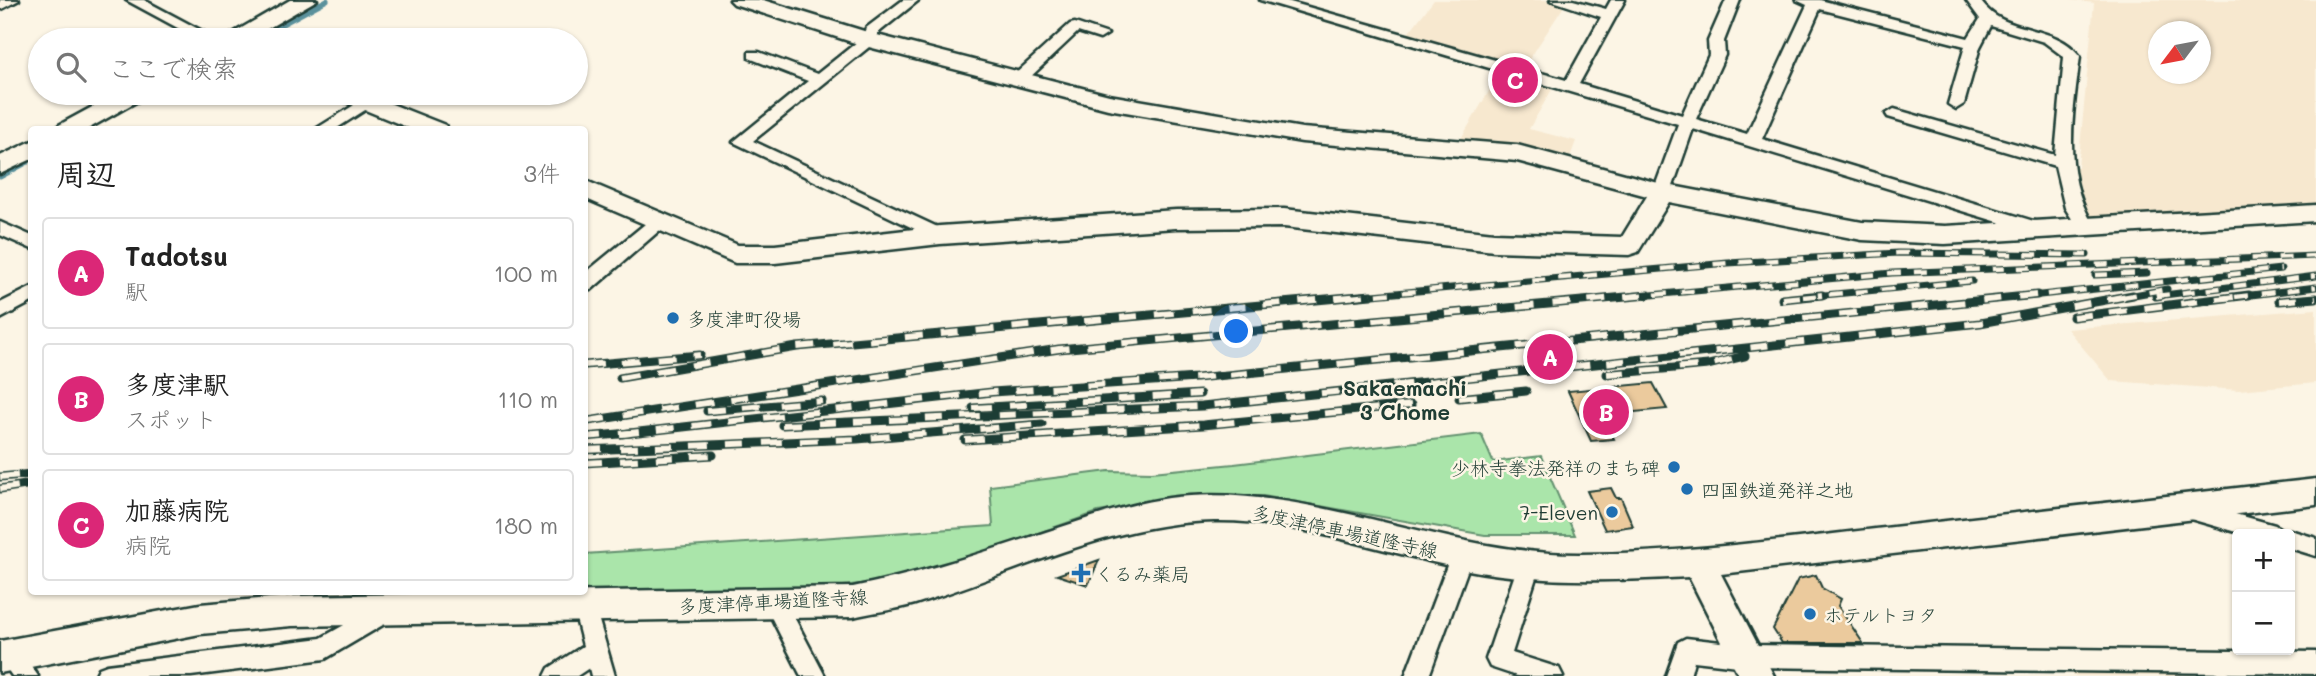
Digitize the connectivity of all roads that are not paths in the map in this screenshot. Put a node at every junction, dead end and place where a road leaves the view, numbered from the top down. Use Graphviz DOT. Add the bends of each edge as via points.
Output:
graph roads {
  1 [pos="12,0"];
  2 [pos="133,0"];
  3 [pos="306,0"];
  4 [pos="741,0"];
  5 [pos="912,0"];
  6 [pos="1270,0"];
  7 [pos="1557,0"];
  8 [pos="1618,0"];
  9 [pos="1732,0"];
  10 [pos="1973,0"];
  11 [pos="1810,1"];
  12 [pos="0,6"];
  13 [pos="1610,15"];
  14 [pos="1988,20"];
  15 [pos="188,28"];
  16 [pos="254,28"];
  17 [pos="1100,34"];
  18 [pos="869,40"];
  19 [pos="1974,44"];
  20 [pos="754,55"];
  21 [pos="1020,79"];
  22 [pos="819,80"];
  23 [pos="1570,86"];
  24 [pos="1956,104"];
  25 [pos="113,105"];
  26 [pos="362,105"];
  27 [pos="375,105"];
  28 [pos="1894,114"];
  29 [pos="1687,122"];
  30 [pos="74,126"];
  31 [pos="328,126"];
  32 [pos="428,126"];
  33 [pos="1752,142"];
  34 [pos="28,151"];
  35 [pos="2063,163"];
  36 [pos="0,166"];
  37 [pos="588,190"];
  38 [pos="1662,192"];
  39 [pos="2316,213"];
  40 [pos="662,219"];
  41 [pos="2085,226"];
  42 [pos="0,228"];
  43 [pos="2042,230"];
  44 [pos="940,235"];
  45 [pos="28,241"];
  46 [pos="588,282"];
  47 [pos="28,295"];
  48 [pos="0,312"];
  49 [pos="2316,492"];
  50 [pos="2179,508"];
  51 [pos="2257,529"];
  52 [pos="2295,541"];
  53 [pos="2316,547"];
  54 [pos="1462,555"];
  55 [pos="1698,563"];
  56 [pos="1529,565"];
  57 [pos="776,605"];
  58 [pos="584,607"];
  59 [pos="390,608"];
  60 [pos="595,651"];
  61 [pos="12,662"];
  62 [pos="2316,663"];
  63 [pos="1752,666"];
  64 [pos="107,676"];
  65 [pos="557,676"];
  66 [pos="603,676"];
  67 [pos="813,676"];
  68 [pos="1417,676"];
  69 [pos="1551,676"];
  70 [pos="1678,676"];
  1 -- 12 [label="street"];
  2 -- 15 [label="street"];
  3 -- 16 [label="street"];
  4 -- 18 [label="street"];
  5 -- 18 [label="street" via="871,31"];
  6 -- 23 [label="street"];
  7 -- 13 [label="street"];
  8 -- 13 [label="street"];
  9 -- 29 [label="street" via="1716,41 1717,55"];
  10 -- 14 [label="street"];
  11 -- 19 [label="street"];
  11 -- 33 [label="street"];
  13 -- 23 [label="street"];
  14 -- 19 [label="street"];
  14 -- 35 [label="street" via="2054,41 2072,56"];
  17 -- 21 [label="street" via="1075,27"];
  18 -- 21 [label="street"];
  18 -- 22 [label="street"];
  19 -- 24 [label="street"];
  20 -- 22 [label="street"];
  21 -- 38 [label="street" via="1121,105 1289,133 1517,153"];
  22 -- 44 [label="street" via="740,142"];
  23 -- 29 [label="street"];
  25 -- 30 [label="street"];
  26 -- 31 [label="street"];
  27 -- 32 [label="street"];
  28 -- 35 [label="street"];
  29 -- 33 [label="street"];
  29 -- 38 [label="street"];
  33 -- 43 [label="street"];
  34 -- 36 [label="street"];
  35 -- 41 [label="street" via="2073,211"];
  37 -- 40 [label="street"];
  38 -- 43 [label="street" via="1862,231"];
  38 -- 44 [label="street" via="1629,246 1494,242 1284,218 1176,219"];
  39 -- 41 [label="street"];
  40 -- 44 [label="street" via="735,254 775,254"];
  40 -- 46 [label="street"];
  41 -- 43 [label="street"];
  42 -- 45 [label="street"];
  47 -- 48 [label="street"];
  49 -- 50 [label="street, 多度津停車場道隆寺線"];
  50 -- 51 [label="street"];
  50 -- 55 [label="street, 多度津停車場道隆寺線"];
  52 -- 53 [label="street"];
  54 -- 56 [label="street, 多度津停車場道隆寺線"];
  54 -- 57 [label="street, 多度津停車場道隆寺線" via="1261,510 1169,511 1120,521 913,590 853,601"];
  54 -- 68 [label="street"];
  55 -- 56 [label="street, 多度津停車場道隆寺線" via="1579,568"];
  55 -- 63 [label="street"];
  56 -- 69 [label="street" via="1497,659"];
  57 -- 58 [label="street, 多度津停車場道隆寺線"];
  57 -- 67 [label="street"];
  58 -- 59 [label="street, 多度津停車場道隆寺線"];
  58 -- 60 [label="street"];
  59 -- 61 [label="street, 多度津停車場道隆寺線" via="200,619"];
  59 -- 64 [label="street" via="325,648"];
  60 -- 65 [label="street"];
  60 -- 66 [label="street"];
  62 -- 63 [label="street"];
  63 -- 70 [label="street" via="1686,649"];
}
